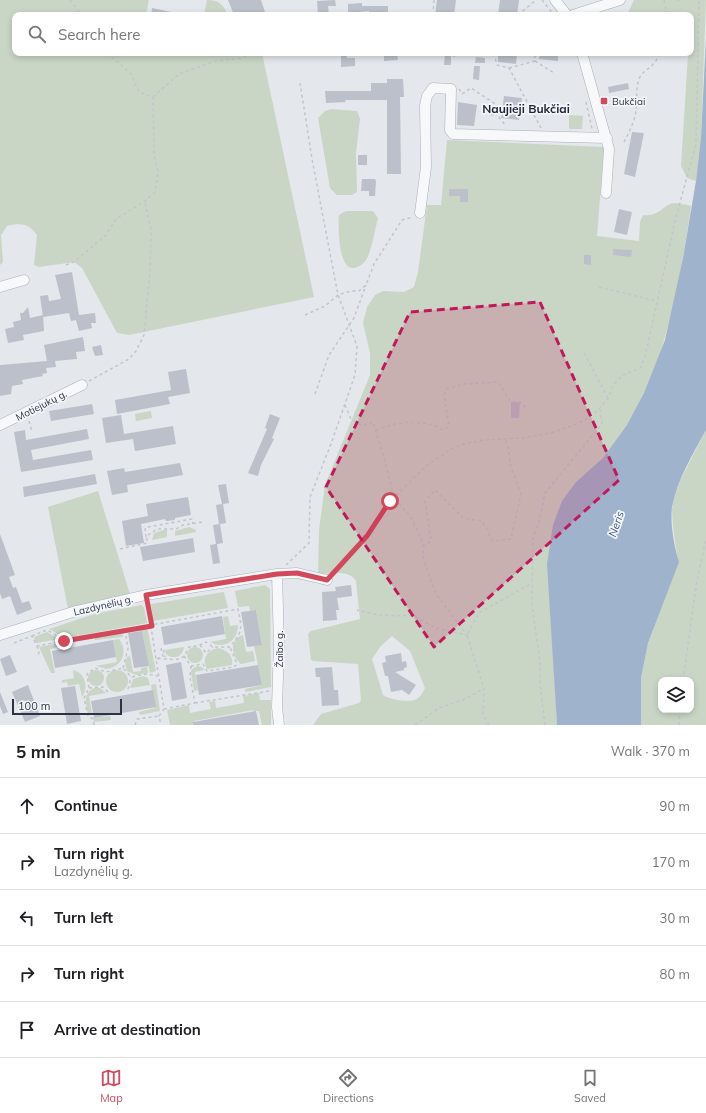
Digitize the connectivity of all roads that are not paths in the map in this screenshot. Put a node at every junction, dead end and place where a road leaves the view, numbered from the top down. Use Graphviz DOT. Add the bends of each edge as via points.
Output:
graph roads {
  1 [pos="555,0"];
  2 [pos="620,0"];
  3 [pos="564,12"];
  4 [pos="582,12"];
  5 [pos="583,56"];
  6 [pos="606,138"];
  7 [pos="606,193"];
  8 [pos="420,213"];
  9 [pos="24,280"];
  10 [pos="0,287"];
  11 [pos="82,385"];
  12 [pos="0,425"];
  13 [pos="277,574"];
  14 [pos="327,580"];
  15 [pos="0,634"];
  16 [pos="278,725"];
  1 -- 3 [label="street"];
  2 -- 4 [label="street"];
  5 -- 6 [label="street"];
  6 -- 7 [label="street" via="609,149"];
  6 -- 8 [label="street" via="454,134 451,132 451,89 436,87 427,96 426,167"];
  9 -- 10 [label="street"];
  11 -- 12 [label="street, Motiejukų g."];
  13 -- 14 [label="street, Lazdynėlių g." via="297,573"];
  13 -- 15 [label="street, Lazdynėlių g." via="146,595 76,611"];
  13 -- 16 [label="street, Žaibo g."];
}
